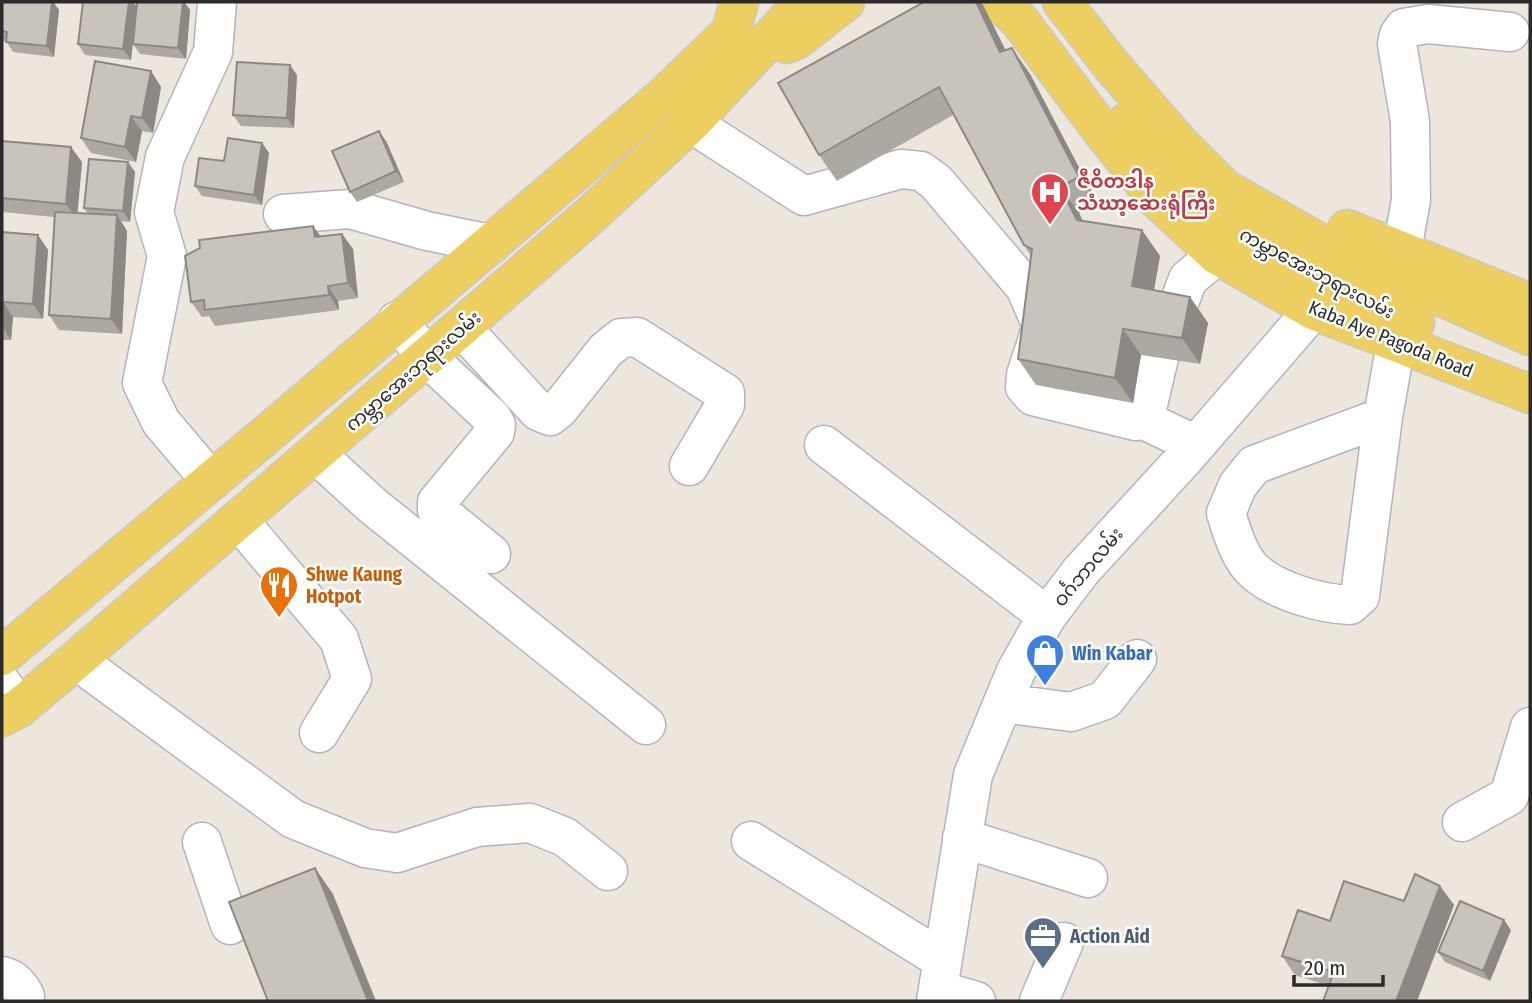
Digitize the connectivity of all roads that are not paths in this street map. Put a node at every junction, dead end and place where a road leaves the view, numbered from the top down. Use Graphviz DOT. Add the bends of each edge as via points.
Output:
graph roads {
  1 [pos="217,2"];
  2 [pos="762,2"];
  3 [pos="804,2"];
  4 [pos="845,2"];
  5 [pos="999,2"];
  6 [pos="1028,2"];
  7 [pos="1062,2"];
  8 [pos="1092,2"];
  9 [pos="1460,14"];
  10 [pos="739,32"];
  11 [pos="1510,32"];
  12 [pos="691,123"];
  13 [pos="283,214"];
  14 [pos="491,244"];
  15 [pos="1402,250"];
  16 [pos="1217,255"];
  17 [pos="1530,303"];
  18 [pos="1313,310"];
  19 [pos="1174,316"];
  20 [pos="397,321"];
  21 [pos="462,328"];
  22 [pos="1530,336"];
  23 [pos="1396,343"];
  24 [pos="428,358"];
  25 [pos="1159,358"];
  26 [pos="1530,368"];
  27 [pos="1530,394"];
  28 [pos="1383,417"];
  29 [pos="1142,419"];
  30 [pos="824,445"];
  31 [pos="1196,445"];
  32 [pos="316,454"];
  33 [pos="689,466"];
  34 [pos="211,481"];
  35 [pos="239,521"];
  36 [pos="491,554"];
  37 [pos="1047,616"];
  38 [pos="2,656"];
  39 [pos="1137,659"];
  40 [pos="76,660"];
  41 [pos="7,703"];
  42 [pos="1003,703"];
  43 [pos="646,724"];
  44 [pos="1530,727"];
  45 [pos="318,733"];
  46 [pos="1462,822"];
  47 [pos="962,838"];
  48 [pos="751,841"];
  49 [pos="202,842"];
  50 [pos="608,871"];
  51 [pos="1088,878"];
  52 [pos="230,925"];
  53 [pos="1064,942"];
  54 [pos="938,983"];
  55 [pos="976,1001"];
  56 [pos="1039,1001"];
  1 -- 34 [label="street" via="213,52 165,157 155,212 167,256 142,383 161,422"];
  2 -- 10 [label="main road, ကမ္ဘာအေးဘုရားလမ်း"];
  3 -- 10 [label="main road, ကမ္ဘာအေးဘုရားလမ်း"];
  4 -- 10 [label="main road" via="796,40"];
  5 -- 16 [label="main road, Kaba Aye Pagoda Road" via="1019,20 1159,201"];
  6 -- 26 [label="main road, ကမ္ဘာအေးဘုရားလမ်း" via="1129,125 1180,181 1233,229 1347,293"];
  7 -- 22 [label="main road, ကမ္ဘာအေးဘုရားလမ်း" via="1179,143 1225,189 1318,242"];
  8 -- 15 [label="main road" via="1163,96 1214,152 1281,199"];
  9 -- 11 [label="street"];
  9 -- 15 [label="street" via="1404,28 1399,35 1410,121 1411,200"];
  10 -- 12 [label="main road, ကမ္ဘာအေးဘုရားလမ်း"];
  10 -- 14 [label="main road, ကမ္ဘာအေးဘုရားလမ်း"];
  12 -- 21 [label="main road, ကမ္ဘာအေးဘုရားလမ်း"];
  12 -- 29 [label="street" via="804,196 901,169 921,171 936,182 1025,287 1042,326 1026,375 1025,387 1033,396"];
  13 -- 14 [label="street" via="350,209"];
  14 -- 20 [label="main road, ကမ္ဘာအေးဘုရားလမ်း"];
  15 -- 17 [label="main road"];
  16 -- 18 [label="main road, Kaba Aye Pagoda Road"];
  16 -- 19 [label="street" via="1188,279"];
  18 -- 23 [label="main road, Kaba Aye Pagoda Road"];
  18 -- 31 [label="street, ဝင်္ဂဘာလမ်း"];
  20 -- 24 [label="street"];
  20 -- 34 [label="main road, ကမ္ဘာအေးဘုရားလမ်း"];
  21 -- 24 [label="main road, ကမ္ဘာအေးဘုရားလမ်း"];
  21 -- 33 [label="street" via="538,411 550,416 607,349 621,338 637,337 725,393 725,405"];
  23 -- 27 [label="main road, Kaba Aye Pagoda Road"];
  23 -- 28 [label="street"];
  24 -- 32 [label="main road, ကမ္ဘာအေးဘုရားလမ်း"];
  24 -- 36 [label="street" via="496,425 437,502 437,510"];
  25 -- 29 [label="street"];
  28 -- 28 [label="street" via="1360,597 1350,605 1340,605 1284,590 1252,570 1233,537 1226,513 1238,485 1254,465"];
  29 -- 31 [label="street"];
  30 -- 37 [label="street"];
  31 -- 37 [label="street, ဝင်္ဂဘာလမ်း" via="1081,571"];
  32 -- 35 [label="main road, ကမ္ဘာအေးဘုရားလမ်း"];
  32 -- 43 [label="street" via="373,506"];
  34 -- 38 [label="main road, ကမ္ဘာအေးဘုရားလမ်း"];
  35 -- 40 [label="main road, ကမ္ဘာအေးဘုရားလမ်း"];
  35 -- 45 [label="street" via="339,639 352,679"];
  37 -- 42 [label="street, ဝင်္ဂဘာလမ်း"];
  39 -- 42 [label="street" via="1105,700 1071,712"];
  40 -- 41 [label="main road, ကမ္ဘာအေးဘုရားလမ်း"];
  40 -- 50 [label="street" via="293,819 365,848 397,853 477,827 530,824 565,837"];
  42 -- 47 [label="street, ဝင်္ဂဘာလမ်း" via="972,775"];
  44 -- 46 [label="street" via="1509,796"];
  47 -- 51 [label="street"];
  47 -- 54 [label="street, ဝင်္ဂဘာလမ်း"];
  48 -- 54 [label="street"];
  49 -- 52 [label="street"];
  53 -- 56 [label="street"];
  54 -- 55 [label="street"];
}
